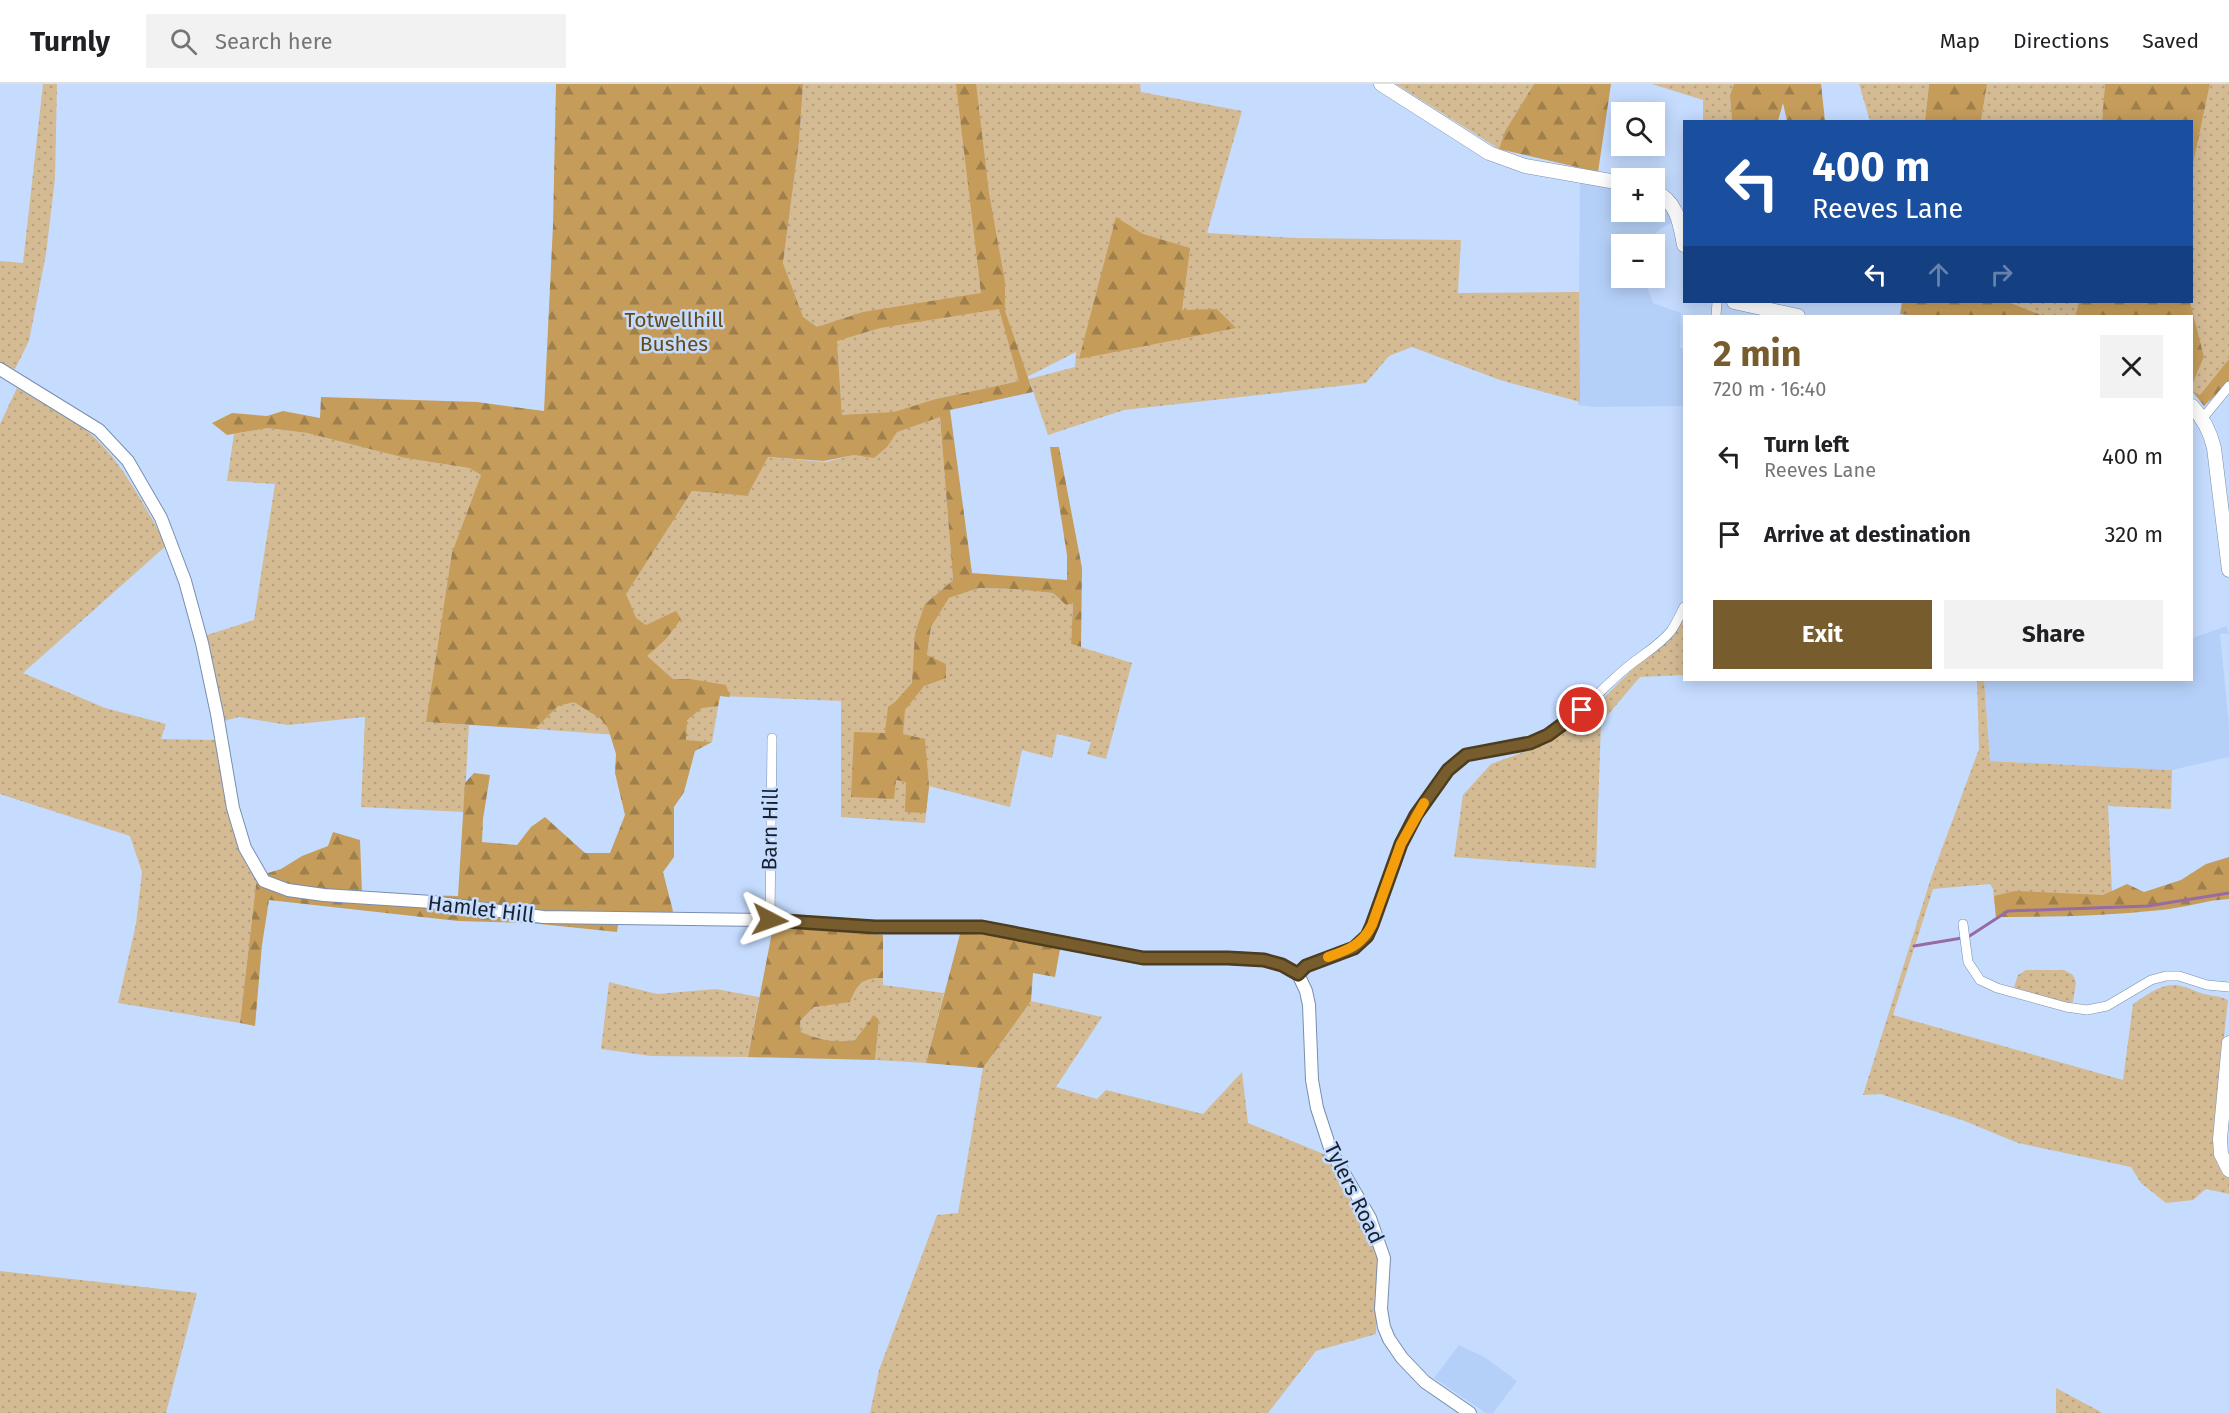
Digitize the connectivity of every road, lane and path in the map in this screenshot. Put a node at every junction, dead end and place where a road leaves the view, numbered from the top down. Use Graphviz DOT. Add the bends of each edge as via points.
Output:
graph roads {
  1 [pos="1382,84"];
  2 [pos="1611,181"];
  3 [pos="1665,197"];
  4 [pos="1683,241"];
  5 [pos="1739,303"];
  6 [pos="1793,315"];
  7 [pos="0,369"];
  8 [pos="2229,386"];
  9 [pos="2193,407"];
  10 [pos="2203,418"];
  11 [pos="2229,570"];
  12 [pos="1683,609"];
  13 [pos="772,738"];
  14 [pos="770,920"];
  15 [pos="1963,924"];
  16 [pos="1298,974"];
  17 [pos="2229,987"];
  18 [pos="2229,1043"];
  19 [pos="2229,1170"];
  20 [pos="1470,1413"];
  1 -- 2 [label="main road" via="1489,153 1525,166"];
  3 -- 4 [label="main road" via="1674,207"];
  5 -- 6 [label="main road"];
  7 -- 14 [label="street, Hamlet Hill" via="99,430 128,461 161,519 185,581 202,642 233,808 245,848 264,881 288,890 324,895 432,902 543,917"];
  8 -- 10 [label="street"];
  9 -- 10 [label="main road"];
  10 -- 11 [label="main road" via="2214,448"];
  12 -- 16 [label="street" via="1654,648 1548,735 1530,743 1466,755 1456,762 1416,815 1401,844 1367,936 1354,948 1306,966"];
  13 -- 14 [label="street, Barn Hill"];
  14 -- 16 [label="street, Hamlet Hill" via="875,927 982,927 1143,958 1264,960"];
  15 -- 17 [label="street" via="1968,962 1980,980 2066,1007 2087,1010 2107,1006 2151,980 2166,976"];
  16 -- 20 [label="street, Tylers Road" via="1309,1005 1310,1059 1317,1108 1331,1151 1370,1218 1384,1258 1381,1309 1389,1340 1425,1382"];
  18 -- 19 [label="main road" via="2220,1138 2221,1154"];
}
